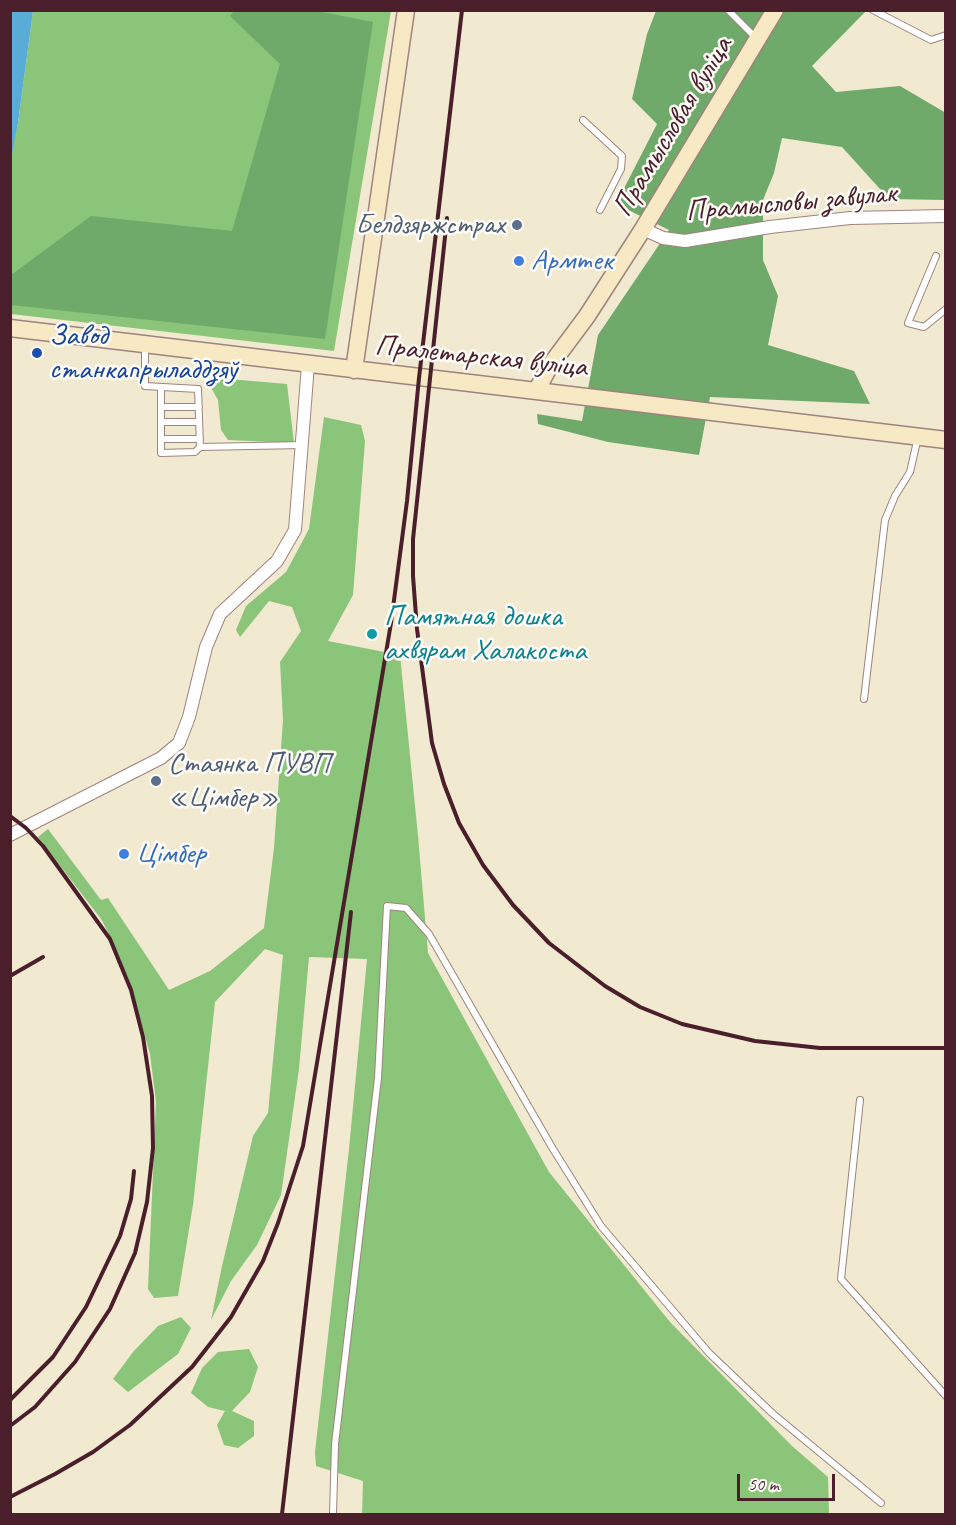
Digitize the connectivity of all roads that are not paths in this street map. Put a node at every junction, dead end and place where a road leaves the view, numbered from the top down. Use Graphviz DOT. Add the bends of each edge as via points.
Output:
graph roads {
  1 [pos="406,10"];
  2 [pos="728,10"];
  3 [pos="775,10"];
  4 [pos="873,10"];
  5 [pos="945,34"];
  6 [pos="757,39"];
  7 [pos="584,120"];
  8 [pos="600,210"];
  9 [pos="945,216"];
  10 [pos="643,229"];
  11 [pos="936,256"];
  12 [pos="945,309"];
  13 [pos="10,328"];
  14 [pos="145,343"];
  15 [pos="308,364"];
  16 [pos="354,370"];
  17 [pos="161,387"];
  18 [pos="537,390"];
  19 [pos="161,407"];
  20 [pos="199,407"];
  21 [pos="161,422"];
  22 [pos="199,422"];
  23 [pos="919,436"];
  24 [pos="161,439"];
  25 [pos="200,439"];
  26 [pos="945,440"];
  27 [pos="303,445"];
  28 [pos="200,447"];
  29 [pos="864,699"];
  30 [pos="10,835"];
  31 [pos="860,1100"];
  32 [pos="945,1395"];
  33 [pos="880,1503"];
  34 [pos="333,1515"];
  1 -- 16 [label="main road"];
  2 -- 6 [label="lane"];
  3 -- 6 [label="main road, Прамысловая вуліца"];
  4 -- 5 [label="lane" via="931,40"];
  6 -- 10 [label="main road, Прамысловая вуліца"];
  7 -- 8 [label="lane" via="622,156 621,169"];
  9 -- 10 [label="street, Прамысловы завулак" via="850,218 685,241 663,238"];
  10 -- 18 [label="main road, Прамысловая вуліца"];
  11 -- 12 [label="lane" via="908,323 924,327"];
  13 -- 14 [label="main road, Пралетарская вуліца"];
  14 -- 15 [label="main road, Пралетарская вуліца"];
  14 -- 17 [label="lane" via="145,386"];
  15 -- 16 [label="main road, Пралетарская вуліца"];
  15 -- 27 [label="street"];
  16 -- 18 [label="main road, Пралетарская вуліца"];
  17 -- 19 [label="lane"];
  17 -- 20 [label="lane" via="198,389"];
  18 -- 23 [label="main road, Пралетарская вуліца"];
  19 -- 20 [label="lane"];
  19 -- 21 [label="lane"];
  20 -- 22 [label="lane"];
  21 -- 22 [label="lane"];
  21 -- 24 [label="lane"];
  22 -- 25 [label="lane"];
  23 -- 26 [label="main road, Пралетарская вуліца"];
  23 -- 29 [label="lane" via="910,472 885,520"];
  24 -- 25 [label="lane"];
  24 -- 28 [label="lane" via="161,453 195,452"];
  25 -- 28 [label="lane"];
  27 -- 28 [label="lane"];
  27 -- 30 [label="street" via="295,530 277,561 220,614 206,647 179,743 161,758"];
  31 -- 32 [label="lane" via="841,1279"];
  33 -- 34 [label="lane" via="772,1413 709,1353 601,1226 429,934 405,908 387,906 378,1078 335,1444"];
}
